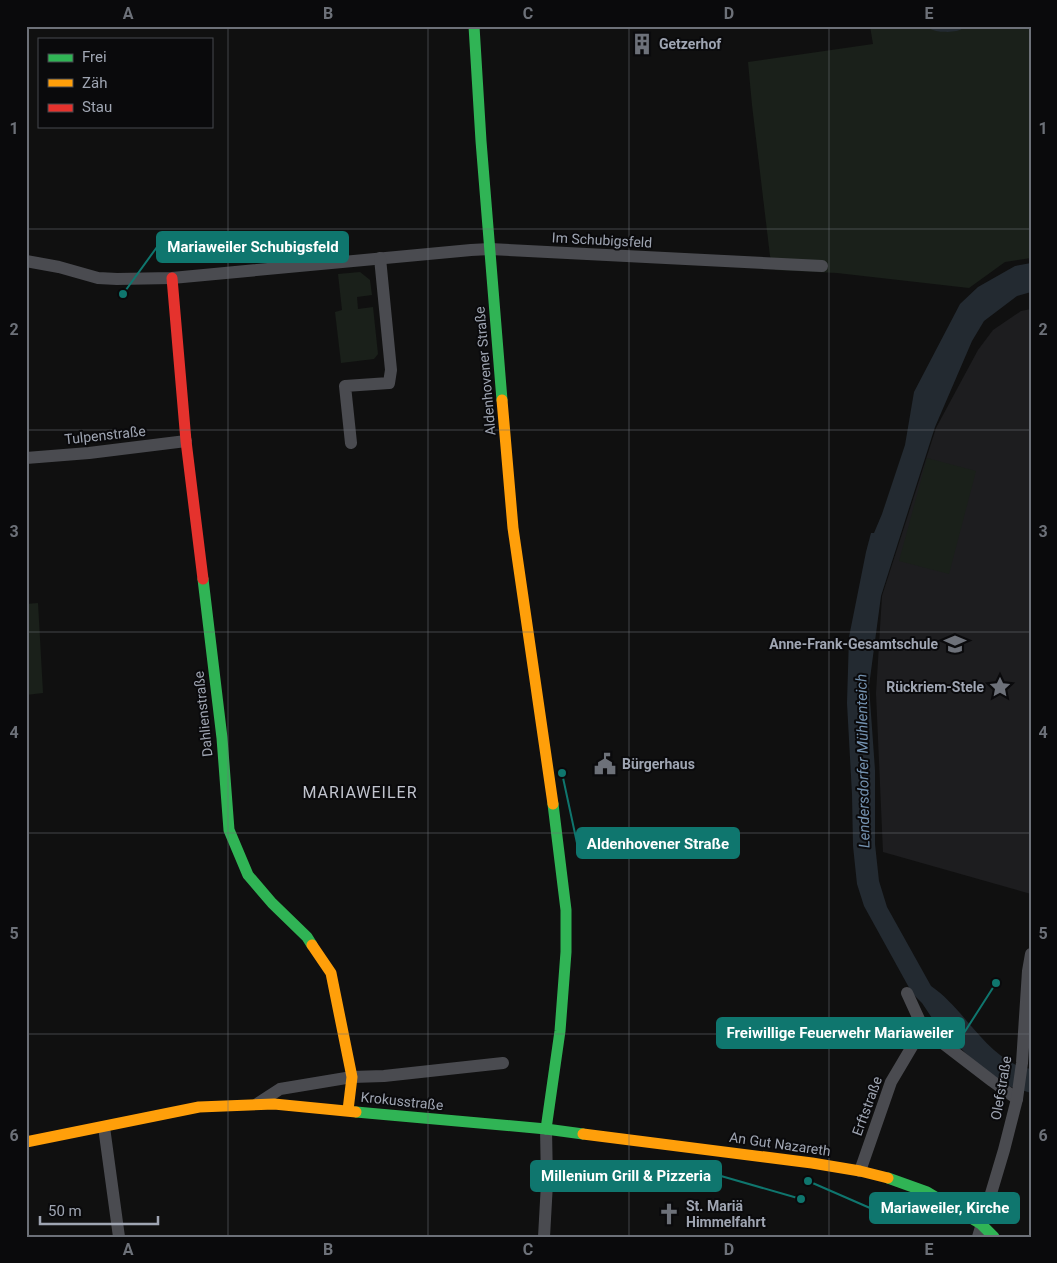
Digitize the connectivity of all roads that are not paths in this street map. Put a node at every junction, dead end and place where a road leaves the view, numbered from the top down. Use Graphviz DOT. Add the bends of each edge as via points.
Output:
graph roads {
  1 [pos="474,26"];
  2 [pos="490,249"];
  3 [pos="380,258"];
  4 [pos="26,262"];
  5 [pos="822,266"];
  6 [pos="172,278"];
  7 [pos="186,441"];
  8 [pos="351,443"];
  9 [pos="26,458"];
  10 [pos="1031,954"];
  11 [pos="907,993"];
  12 [pos="923,1028"];
  13 [pos="503,1063"];
  14 [pos="352,1077"];
  15 [pos="1018,1095"];
  16 [pos="255,1105"];
  17 [pos="348,1110"];
  18 [pos="104,1127"];
  19 [pos="546,1129"];
  20 [pos="26,1142"];
  21 [pos="860,1171"];
  22 [pos="979,1230"];
  23 [pos="119,1237"];
  24 [pos="544,1237"];
  25 [pos="994,1237"];
  1 -- 2 [label="main road, Aldenhovener Straße"];
  2 -- 3 [label="street, Im Schubigsfeld"];
  2 -- 5 [label="street, Im Schubigsfeld"];
  2 -- 19 [label="main road, Aldenhovener Straße" via="514,528 566,910 560,1031"];
  3 -- 6 [label="street, Im Schubigsfeld"];
  3 -- 8 [label="street" via="391,370 389,383 345,386"];
  4 -- 6 [label="street, Im Schubigsfeld" via="98,278"];
  6 -- 7 [label="main road, Dahlienstraße"];
  7 -- 9 [label="street, Tulpenstraße"];
  7 -- 14 [label="main road, Dahlienstraße" via="222,738 229,830 248,875 307,937 332,972"];
  10 -- 15 [label="street, Olefstraße"];
  11 -- 12 [label="street"];
  12 -- 15 [label="street" via="992,1081"];
  12 -- 21 [label="street, Erftstraße" via="890,1082"];
  13 -- 14 [label="street, Krokusstraße"];
  14 -- 16 [label="street, Krokusstraße" via="280,1089"];
  14 -- 17 [label="main road, Dahlienstraße"];
  15 -- 22 [label="street, Olefstraße"];
  16 -- 17 [label="main road, Krokusstraße"];
  16 -- 18 [label="main road, Krokusstraße" via="199,1107"];
  17 -- 19 [label="main road, Krokusstraße"];
  18 -- 20 [label="main road, Krokusstraße"];
  18 -- 23 [label="street"];
  19 -- 21 [label="main road, An Gut Nazareth"];
  19 -- 24 [label="street"];
  21 -- 22 [label="main road, An Gut Nazareth" via="928,1192 959,1210"];
  22 -- 25 [label="main road, An Gut Nazareth"];
}
